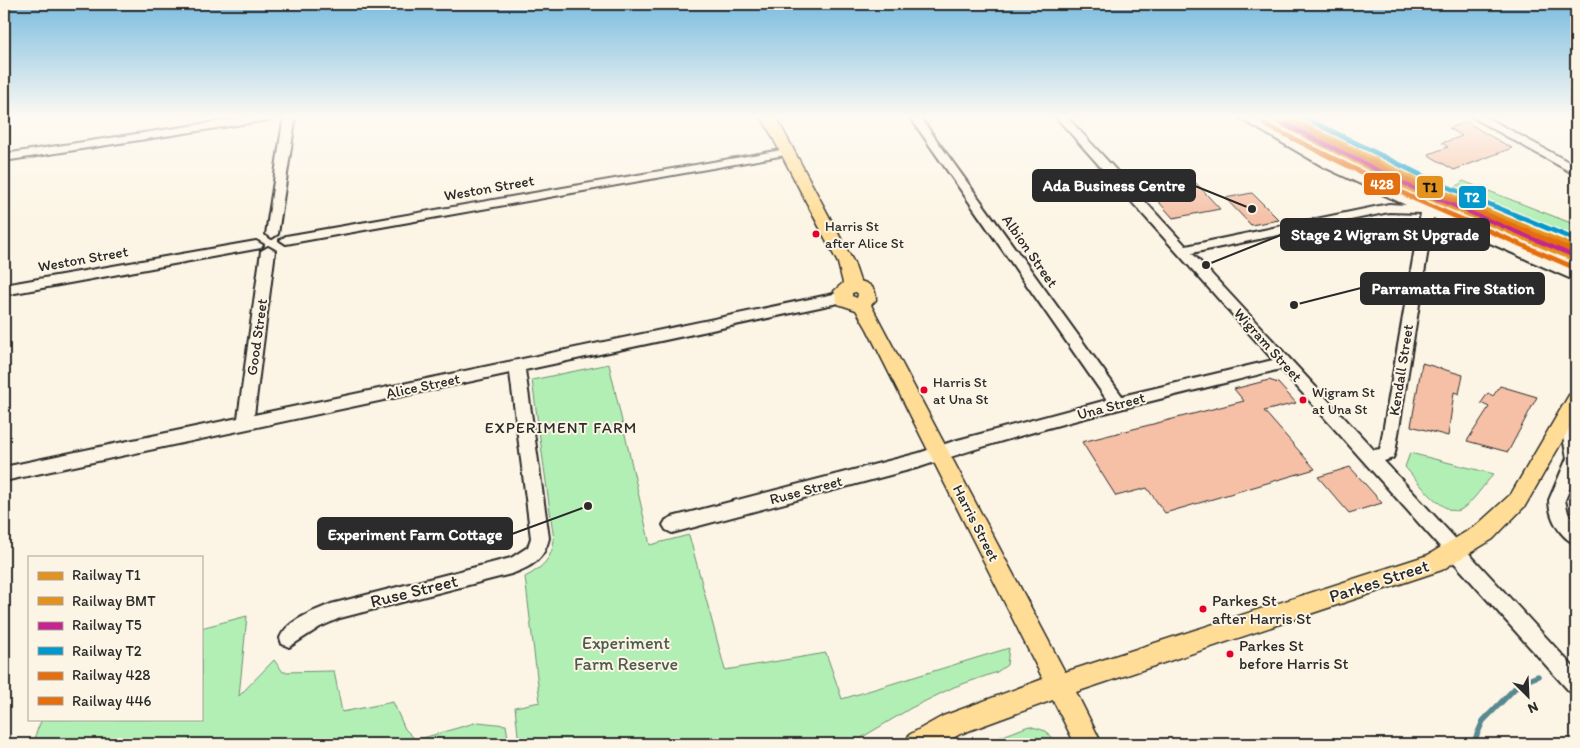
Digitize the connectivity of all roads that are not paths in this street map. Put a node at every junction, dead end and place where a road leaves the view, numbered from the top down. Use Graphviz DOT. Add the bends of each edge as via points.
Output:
graph roads {
  1 [pos="43,152"];
  2 [pos="288,152"];
  3 [pos="788,152"];
  4 [pos="940,152"];
  5 [pos="1093,152"];
  6 [pos="1306,152"];
  7 [pos="1541,152"];
  8 [pos="4,158"];
  9 [pos="1576,171"];
  10 [pos="1428,211"];
  11 [pos="272,234"];
  12 [pos="286,240"];
  13 [pos="262,248"];
  14 [pos="1182,251"];
  15 [pos="1576,276"];
  16 [pos="4,290"];
  17 [pos="848,292"];
  18 [pos="1283,362"];
  19 [pos="517,366"];
  20 [pos="1118,404"];
  21 [pos="1572,408"];
  22 [pos="245,423"];
  23 [pos="940,454"];
  24 [pos="1370,458"];
  25 [pos="4,474"];
  26 [pos="672,525"];
  27 [pos="1576,536"];
  28 [pos="1456,551"];
  29 [pos="288,638"];
  30 [pos="1576,684"];
  31 [pos="1058,686"];
  32 [pos="918,744"];
  33 [pos="1088,744"];
  1 -- 8 [label="street"];
  2 -- 11 [label="street"];
  3 -- 12 [label="street, Weston Street"];
  3 -- 17 [label="main road" via="846,262"];
  4 -- 20 [label="street, Albion Street"];
  5 -- 14 [label="street, Wigram Street"];
  6 -- 10 [label="street"];
  7 -- 9 [label="street"];
  10 -- 14 [label="street" via="1389,208"];
  10 -- 15 [label="street"];
  10 -- 24 [label="street, Kendall Street" via="1387,453"];
  11 -- 12 [label="street" via="281,234"];
  11 -- 13 [label="street" via="260,240"];
  12 -- 13 [label="street" via="282,246"];
  13 -- 16 [label="street, Weston Street"];
  13 -- 22 [label="street, Good Street"];
  14 -- 18 [label="street, Wigram Street"];
  17 -- 19 [label="street, Alice Street"];
  17 -- 23 [label="main road, Harris Street" via="850,303 861,303 876,328"];
  18 -- 20 [label="street, Una Street"];
  18 -- 24 [label="street, Wigram Street"];
  19 -- 22 [label="street, Alice Street"];
  19 -- 29 [label="street, Ruse Street" via="539,547 518,564 338,610 313,620"];
  20 -- 23 [label="street, Una Street"];
  21 -- 27 [label="street" via="1575,458 1557,507 1563,521"];
  21 -- 28 [label="main road, Parkes Street" via="1518,500 1485,532"];
  22 -- 25 [label="street, Alice Street"];
  23 -- 26 [label="street, Ruse Street"];
  23 -- 31 [label="main road, Harris Street"];
  24 -- 28 [label="street, Wigram Street"];
  28 -- 30 [label="street, Wigram Street"];
  28 -- 31 [label="main road, Parkes Street" via="1434,563"];
  31 -- 32 [label="main road, Parkes Street" via="984,711"];
  31 -- 33 [label="main road, Harris Street"];
}
